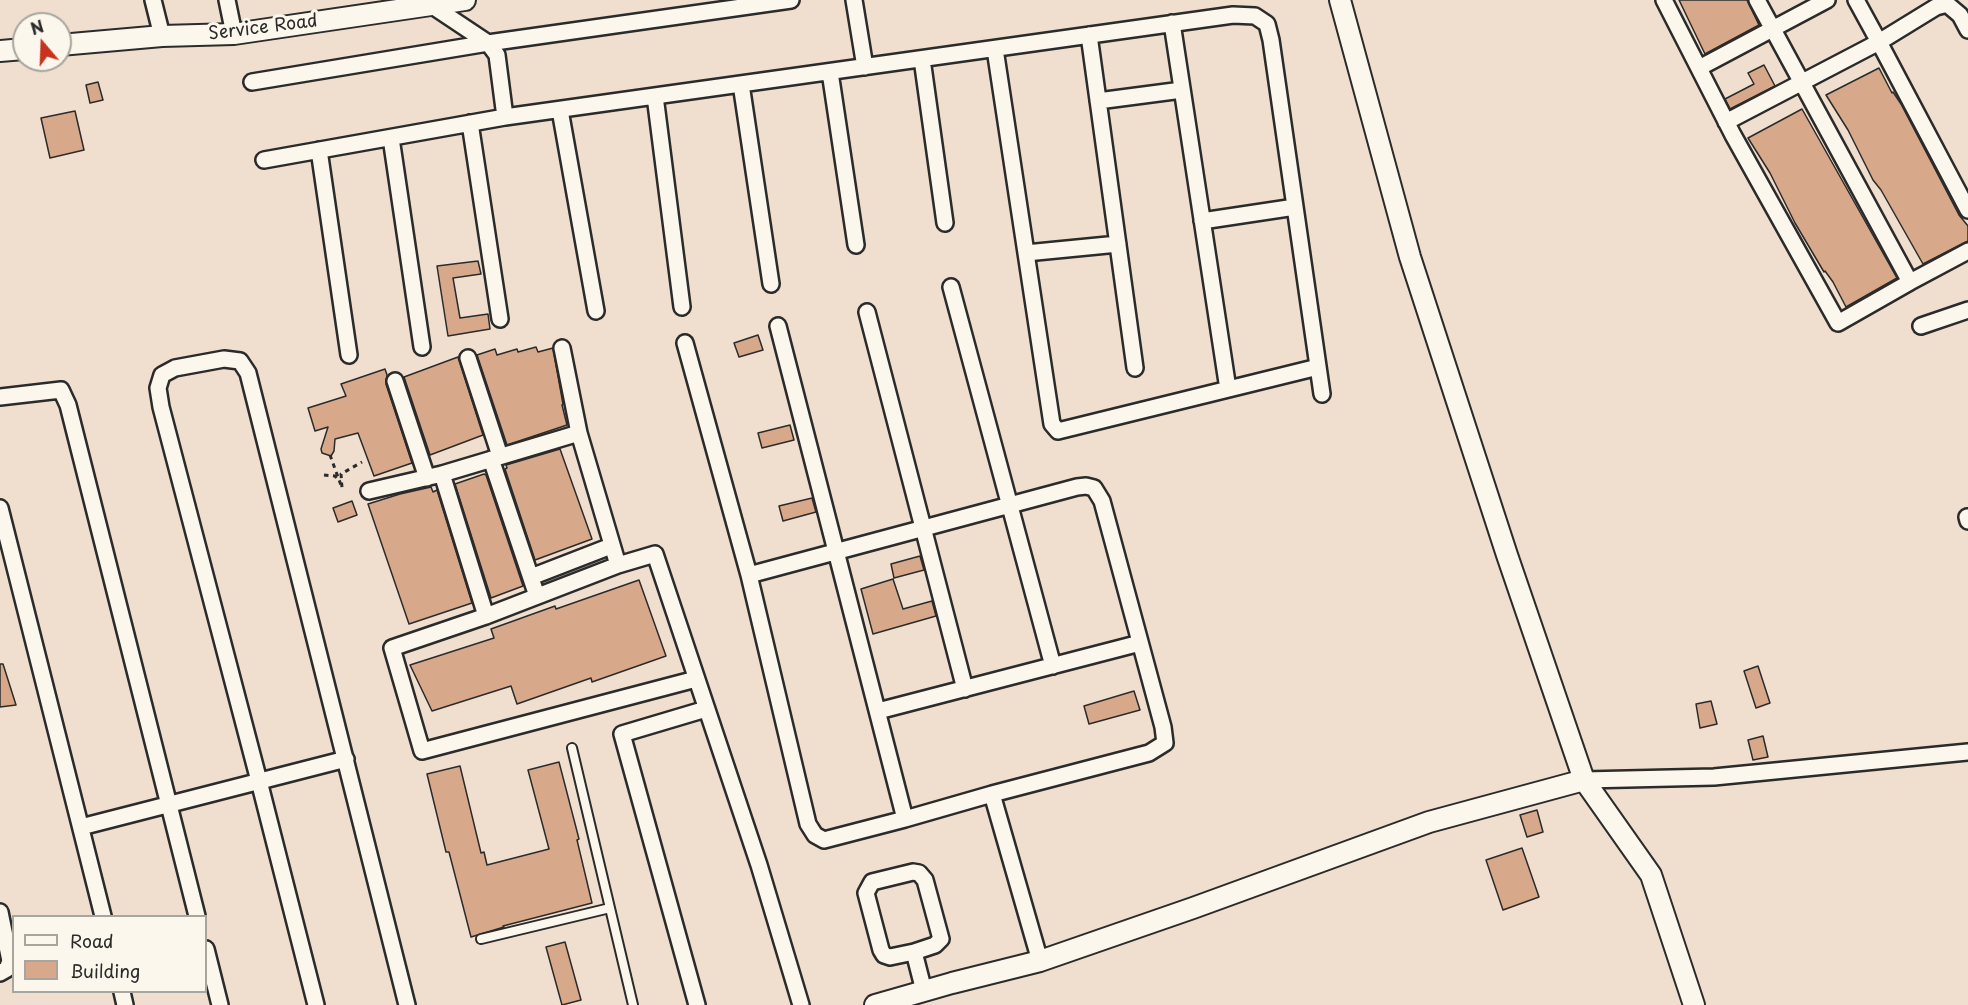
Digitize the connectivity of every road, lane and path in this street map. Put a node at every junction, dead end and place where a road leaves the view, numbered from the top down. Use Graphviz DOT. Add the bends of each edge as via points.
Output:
graph roads {
  1 [pos="153,0"];
  2 [pos="227,0"];
  3 [pos="465,0"];
  4 [pos="791,0"];
  5 [pos="854,0"];
  6 [pos="1341,0"];
  7 [pos="1664,0"];
  8 [pos="1757,0"];
  9 [pos="1827,0"];
  10 [pos="1856,0"];
  11 [pos="431,5"];
  12 [pos="1172,23"];
  13 [pos="1773,29"];
  14 [pos="1968,30"];
  15 [pos="234,34"];
  16 [pos="1089,35"];
  17 [pos="162,36"];
  18 [pos="1879,42"];
  19 [pos="488,43"];
  20 [pos="72,44"];
  21 [pos="995,49"];
  22 [pos="922,59"];
  23 [pos="865,67"];
  24 [pos="1699,68"];
  25 [pos="830,72"];
  26 [pos="252,82"];
  27 [pos="1802,83"];
  28 [pos="741,84"];
  29 [pos="1182,90"];
  30 [pos="655,96"];
  31 [pos="1098,100"];
  32 [pos="560,110"];
  33 [pos="505,117"];
  34 [pos="1726,122"];
  35 [pos="470,123"];
  36 [pos="391,138"];
  37 [pos="319,150"];
  38 [pos="264,160"];
  39 [pos="1295,207"];
  40 [pos="1968,210"];
  41 [pos="1202,220"];
  42 [pos="945,223"];
  43 [pos="856,244"];
  44 [pos="1118,244"];
  45 [pos="1968,250"];
  46 [pos="1026,253"];
  47 [pos="1910,282"];
  48 [pos="771,284"];
  49 [pos="951,287"];
  50 [pos="682,307"];
  51 [pos="1968,310"];
  52 [pos="596,311"];
  53 [pos="867,312"];
  54 [pos="500,319"];
  55 [pos="778,326"];
  56 [pos="1921,326"];
  57 [pos="685,343"];
  58 [pos="422,346"];
  59 [pos="562,348"];
  60 [pos="349,355"];
  61 [pos="468,358"];
  62 [pos="1318,366"];
  63 [pos="1135,368"];
  64 [pos="395,381"];
  65 [pos="1228,389"];
  66 [pos="1322,394"];
  67 [pos="0,397"];
  68 [pos="579,433"];
  69 [pos="330,455"];
  70 [pos="495,458"];
  71 [pos="362,462"];
  72 [pos="324,475"];
  73 [pos="434,476"];
  74 [pos="342,488"];
  75 [pos="369,491"];
  76 [pos="1010,505"];
  77 [pos="0,508"];
  78 [pos="923,527"];
  79 [pos="611,546"];
  80 [pos="835,552"];
  81 [pos="618,565"];
  82 [pos="749,574"];
  83 [pos="531,577"];
  84 [pos="537,596"];
  85 [pos="486,616"];
  86 [pos="1140,643"];
  87 [pos="1053,666"];
  88 [pos="696,679"];
  89 [pos="965,689"];
  90 [pos="706,709"];
  91 [pos="878,711"];
  92 [pos="572,748"];
  93 [pos="1968,752"];
  94 [pos="346,759"];
  95 [pos="1584,780"];
  96 [pos="259,781"];
  97 [pos="992,794"];
  98 [pos="168,804"];
  99 [pos="905,819"];
  100 [pos="81,827"];
  101 [pos="610,908"];
  102 [pos="103,915"];
  103 [pos="197,915"];
  104 [pos="1,922"];
  105 [pos="481,939"];
  106 [pos="914,952"];
  107 [pos="207,953"];
  108 [pos="1040,961"];
  109 [pos="0,973"];
  110 [pos="924,991"];
  111 [pos="220,1005"];
  112 [pos="316,1005"];
  113 [pos="407,1005"];
  114 [pos="633,1005"];
  115 [pos="696,1005"];
  116 [pos="801,1005"];
  117 [pos="875,1005"];
  118 [pos="1694,1005"];
  1 -- 17 [label="street"];
  2 -- 15 [label="street"];
  3 -- 11 [label="street, Service Road"];
  4 -- 19 [label="street"];
  5 -- 23 [label="street"];
  6 -- 95 [label="street" via="1410,257"];
  7 -- 24 [label="street"];
  8 -- 13 [label="street"];
  9 -- 13 [label="street"];
  10 -- 18 [label="street"];
  11 -- 15 [label="street, Service Road"];
  11 -- 19 [label="street"];
  12 -- 16 [label="street"];
  12 -- 29 [label="street"];
  12 -- 39 [label="street" via="1233,15 1255,16 1267,24"];
  13 -- 24 [label="street"];
  13 -- 27 [label="street"];
  14 -- 18 [label="street" via="1960,15 1947,4"];
  15 -- 17 [label="street, Service Road"];
  16 -- 21 [label="street"];
  16 -- 31 [label="street"];
  17 -- 20 [label="street, Service Road"];
  18 -- 27 [label="street"];
  18 -- 40 [label="street"];
  19 -- 26 [label="street"];
  19 -- 33 [label="street" via="498,55"];
  21 -- 22 [label="street"];
  21 -- 46 [label="street"];
  22 -- 23 [label="street"];
  22 -- 42 [label="street"];
  23 -- 25 [label="street"];
  24 -- 34 [label="street"];
  25 -- 28 [label="street"];
  25 -- 43 [label="street"];
  27 -- 34 [label="street"];
  27 -- 47 [label="street"];
  28 -- 30 [label="street"];
  28 -- 48 [label="street"];
  29 -- 31 [label="street"];
  29 -- 41 [label="street"];
  30 -- 32 [label="street"];
  30 -- 50 [label="street"];
  31 -- 44 [label="street"];
  32 -- 33 [label="street"];
  32 -- 52 [label="street"];
  33 -- 35 [label="street"];
  34 -- 47 [label="street" via="1838,323"];
  35 -- 36 [label="street"];
  35 -- 54 [label="street"];
  36 -- 37 [label="street"];
  36 -- 58 [label="street"];
  37 -- 38 [label="street"];
  37 -- 60 [label="street"];
  39 -- 41 [label="street"];
  39 -- 62 [label="street"];
  41 -- 65 [label="street"];
  44 -- 46 [label="street"];
  44 -- 63 [label="street"];
  45 -- 47 [label="street"];
  46 -- 65 [label="street" via="1052,424 1058,431"];
  49 -- 76 [label="street"];
  51 -- 56 [label="street"];
  53 -- 78 [label="street"];
  55 -- 80 [label="street"];
  57 -- 82 [label="street"];
  59 -- 68 [label="street"];
  61 -- 70 [label="street"];
  62 -- 65 [label="street"];
  62 -- 66 [label="street"];
  64 -- 73 [label="street"];
  67 -- 98 [label="street" via="61,390 68,405"];
  68 -- 70 [label="street"];
  68 -- 79 [label="street"];
  69 -- 74 [label="path"];
  70 -- 73 [label="street"];
  70 -- 83 [label="street"];
  71 -- 74 [label="path" via="341,474"];
  72 -- 74 [label="path" via="335,476"];
  73 -- 75 [label="street"];
  73 -- 85 [label="street"];
  76 -- 78 [label="street"];
  76 -- 86 [label="street" via="1077,487 1094,488 1102,501"];
  76 -- 87 [label="street"];
  77 -- 100 [label="street"];
  78 -- 80 [label="street"];
  78 -- 89 [label="street"];
  79 -- 81 [label="street"];
  79 -- 83 [label="street"];
  80 -- 82 [label="street"];
  80 -- 91 [label="street"];
  81 -- 84 [label="street"];
  81 -- 88 [label="street" via="655,554"];
  82 -- 99 [label="street" via="808,824 815,835 824,840"];
  83 -- 84 [label="street"];
  84 -- 85 [label="street"];
  85 -- 88 [label="street" via="392,648 422,751"];
  86 -- 87 [label="street"];
  86 -- 97 [label="street" via="1165,743 1149,753"];
  87 -- 89 [label="street"];
  88 -- 90 [label="street"];
  89 -- 91 [label="street"];
  90 -- 115 [label="street" via="622,734"];
  90 -- 116 [label="street"];
  91 -- 99 [label="street"];
  92 -- 101 [label="lane"];
  93 -- 95 [label="street" via="1714,777"];
  94 -- 96 [label="street"];
  94 -- 96 [label="street" via="248,373 240,361 175,368 162,375 158,388 161,407"];
  94 -- 113 [label="street"];
  95 -- 108 [label="street" via="1429,822"];
  95 -- 118 [label="street" via="1651,874"];
  96 -- 98 [label="street"];
  96 -- 112 [label="street"];
  97 -- 99 [label="street"];
  97 -- 108 [label="street"];
  98 -- 100 [label="street"];
  98 -- 103 [label="street"];
  100 -- 102 [label="street"];
  101 -- 105 [label="lane"];
  101 -- 114 [label="lane"];
  104 -- 109 [label="street" via="10,961"];
  106 -- 106 [label="street" via="884,955 866,893 872,882 913,872 925,880 941,939"];
  106 -- 110 [label="street"];
  107 -- 111 [label="street"];
  108 -- 110 [label="street"];
  110 -- 117 [label="street"];
}
